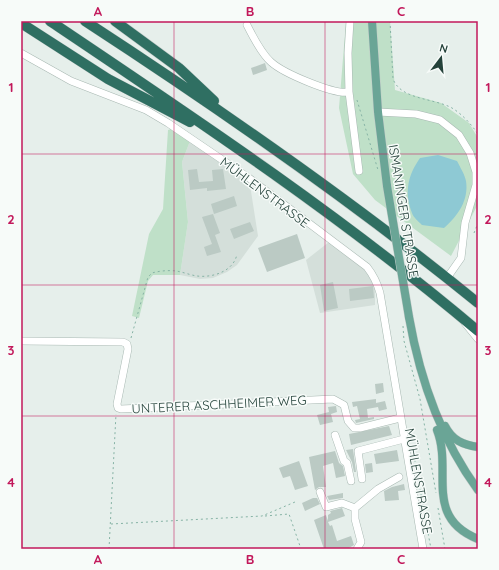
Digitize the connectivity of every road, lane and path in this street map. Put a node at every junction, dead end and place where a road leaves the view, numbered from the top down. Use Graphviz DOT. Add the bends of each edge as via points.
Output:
graph roads {
  1 [pos="50,21"];
  2 [pos="85,21"];
  3 [pos="115,21"];
  4 [pos="350,21"];
  5 [pos="372,21"];
  6 [pos="390,21"];
  7 [pos="22,23"];
  8 [pos="247,25"];
  9 [pos="21,53"];
  10 [pos="352,94"];
  11 [pos="378,112"];
  12 [pos="236,122"];
  13 [pos="478,134"];
  14 [pos="223,138"];
  15 [pos="358,171"];
  16 [pos="378,171"];
  17 [pos="478,223"];
  18 [pos="474,233"];
  19 [pos="236,254"];
  20 [pos="447,278"];
  21 [pos="478,303"];
  22 [pos="459,315"];
  23 [pos="403,326"];
  24 [pos="478,331"];
  25 [pos="478,339"];
  26 [pos="21,341"];
  27 [pos="127,344"];
  28 [pos="430,401"];
  29 [pos="118,408"];
  30 [pos="400,418"];
  31 [pos="335,435"];
  32 [pos="408,439"];
  33 [pos="478,447"];
  34 [pos="399,478"];
  35 [pos="478,490"];
  36 [pos="320,492"];
  37 [pos="436,496"];
  38 [pos="295,502"];
  39 [pos="438,504"];
  40 [pos="355,508"];
  41 [pos="262,516"];
  42 [pos="111,524"];
  43 [pos="478,539"];
  44 [pos="109,549"];
  45 [pos="301,549"];
  46 [pos="357,549"];
  47 [pos="423,549"];
  48 [pos="431,549"];
  49 [pos="445,549"];
  1 -- 14 [label="highway"];
  2 -- 12 [label="highway"];
  3 -- 12 [label="highway" via="179,68"];
  4 -- 10 [label="street" via="348,81"];
  5 -- 11 [label="main road, ISMANINGER STRASSE"];
  6 -- 13 [label="path" via="393,79 397,87 404,92 451,108"];
  7 -- 14 [label="highway" via="121,87"];
  8 -- 10 [label="street" via="265,56 276,66 331,90"];
  9 -- 30 [label="street, MÜHLENSTRASSE" via="71,81 146,110 168,123 249,178 367,267 376,279 380,293"];
  10 -- 15 [label="street"];
  10 -- 16 [label="path"];
  11 -- 20 [label="street" via="416,114 440,120 459,135 470,153 476,172 476,185 466,223 461,258"];
  11 -- 28 [label="main road, ISMANINGER STRASSE, bridge" via="387,186 409,317 418,365"];
  12 -- 20 [label="highway"];
  14 -- 22 [label="highway" via="333,217"];
  17 -- 18 [label="path"];
  19 -- 27 [label="path" via="234,264 229,269 206,276 174,271 152,273 148,277 138,316"];
  20 -- 21 [label="highway"];
  22 -- 24 [label="highway"];
  22 -- 25 [label="street"];
  23 -- 37 [label="path" via="404,341 420,399"];
  26 -- 27 [label="street"];
  27 -- 29 [label="street, UNTERER ASCHHEIMER WEG"];
  28 -- 33 [label="main road" via="456,440 468,446"];
  28 -- 35 [label="main road" via="448,443"];
  28 -- 43 [label="main road" via="430,413 442,447 444,502 459,527"];
  29 -- 30 [label="street, UNTERER ASCHHEIMER WEG" via="333,398 344,405 348,421 354,428"];
  29 -- 42 [label="path"];
  30 -- 32 [label="street, MÜHLENSTRASSE"];
  31 -- 32 [label="street" via="347,463 350,479 362,477 358,451"];
  32 -- 47 [label="street, MÜHLENSTRASSE"];
  32 -- 48 [label="path, MÜHLENSTRASSE"];
  34 -- 40 [label="street" via="378,489"];
  36 -- 40 [label="street" via="326,507 342,503"];
  38 -- 41 [label="path"];
  39 -- 49 [label="path"];
  40 -- 46 [label="street" via="361,542"];
  41 -- 42 [label="path"];
  41 -- 45 [label="path" via="289,514"];
  42 -- 44 [label="path"];
}
